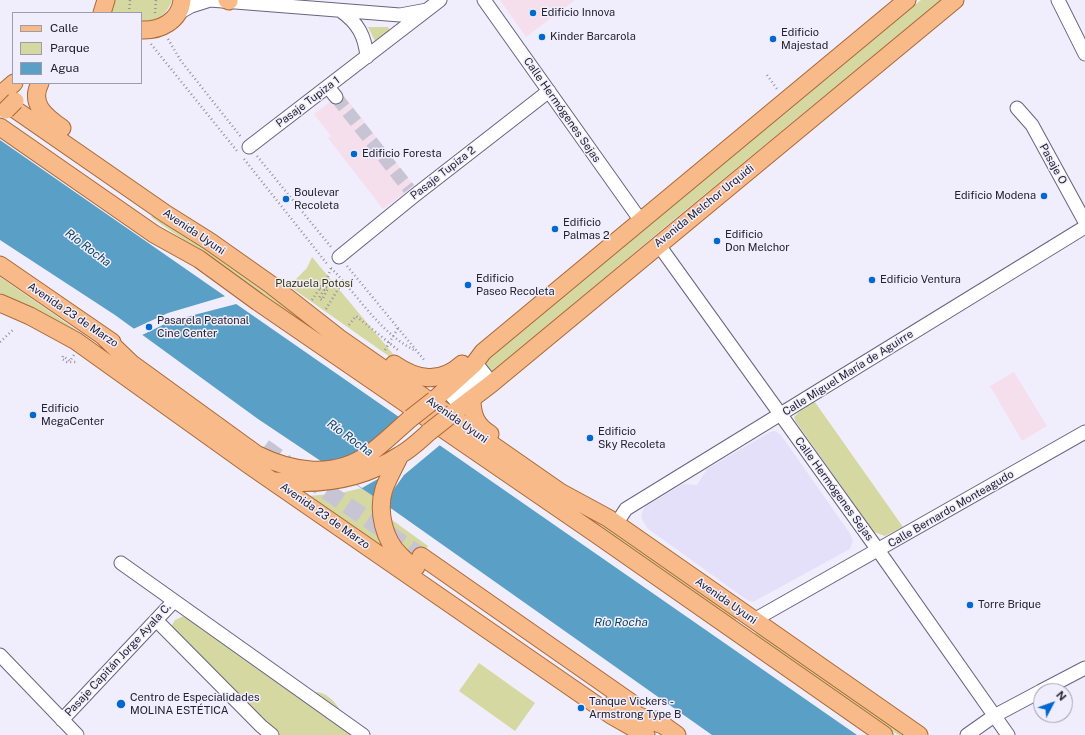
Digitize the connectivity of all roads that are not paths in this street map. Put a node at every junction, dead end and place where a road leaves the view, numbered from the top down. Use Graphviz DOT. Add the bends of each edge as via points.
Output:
graph roads {
  1 [pos="106,0"];
  2 [pos="228,0"];
  3 [pos="440,0"];
  4 [pos="484,0"];
  5 [pos="908,0"];
  6 [pos="955,0"];
  7 [pos="1058,0"];
  8 [pos="425,5"];
  9 [pos="180,7"];
  10 [pos="341,11"];
  11 [pos="102,12"];
  12 [pos="145,36"];
  13 [pos="1085,54"];
  14 [pos="367,57"];
  15 [pos="12,80"];
  16 [pos="37,84"];
  17 [pos="39,84"];
  18 [pos="549,91"];
  19 [pos="4,102"];
  20 [pos="1018,108"];
  21 [pos="249,147"];
  22 [pos="641,221"];
  23 [pos="1085,222"];
  24 [pos="1085,227"];
  25 [pos="209,241"];
  26 [pos="658,244"];
  27 [pos="339,257"];
  28 [pos="199,259"];
  29 [pos="0,265"];
  30 [pos="2,305"];
  31 [pos="307,305"];
  32 [pos="103,336"];
  33 [pos="481,360"];
  34 [pos="472,399"];
  35 [pos="781,414"];
  36 [pos="1085,432"];
  37 [pos="264,448"];
  38 [pos="400,456"];
  39 [pos="273,480"];
  40 [pos="612,521"];
  41 [pos="878,550"];
  42 [pos="421,556"];
  43 [pos="121,563"];
  44 [pos="174,601"];
  45 [pos="156,620"];
  46 [pos="754,620"];
  47 [pos="0,654"];
  48 [pos="1085,668"];
  49 [pos="1056,683"];
  50 [pos="1033,695"];
  51 [pos="994,716"];
  52 [pos="62,720"];
  53 [pos="671,731"];
  54 [pos="77,735"];
  55 [pos="272,735"];
  56 [pos="362,735"];
  57 [pos="646,735"];
  58 [pos="884,735"];
  59 [pos="919,735"];
  60 [pos="966,735"];
  61 [pos="1008,735"];
  1 -- 11 [label="main road"];
  2 -- 9 [label="street" via="210,0"];
  2 -- 10 [label="street"];
  3 -- 8 [label="street, Pasaje Tupiza 1"];
  4 -- 18 [label="street, Calle Hermógenes Sejas"];
  5 -- 22 [label="main road"];
  6 -- 26 [label="main road, Avenida Melchor Urquidi"];
  7 -- 13 [label="street"];
  8 -- 10 [label="street" via="400,15"];
  8 -- 14 [label="street, Pasaje Tupiza 1"];
  9 -- 12 [label="main road" via="169,23"];
  10 -- 14 [label="street" via="361,30 366,43"];
  14 -- 21 [label="street, Pasaje Tupiza 1" via="332,92 271,130"];
  15 -- 19 [label="main road"];
  16 -- 19 [label="main road"];
  17 -- 25 [label="main road" via="37,103 45,116 172,206"];
  18 -- 22 [label="street, Calle Hermógenes Sejas"];
  18 -- 27 [label="street, Pasaje Tupiza 2" via="411,193"];
  19 -- 25 [label="main road, Avenida Uyuni"];
  19 -- 28 [label="main road, Avenida Uyuni" via="154,234"];
  19 -- 28 [label="main road" via="14,124 159,225"];
  20 -- 23 [label="street, Pasaje O" via="1032,125"];
  22 -- 33 [label="main road"];
  24 -- 35 [label="street, Calle Miguel María de Aguirre"];
  25 -- 31 [label="main road, Avenida Uyuni"];
  26 -- 34 [label="main road, Avenida Melchor Urquidi"];
  26 -- 35 [label="street, Calle Hermógenes Sejas"];
  28 -- 58 [label="main road, Avenida Uyuni"];
  29 -- 32 [label="main road, Avenida 23 de Marzo"];
  30 -- 39 [label="main road, Avenida 23 de Marzo" via="30,316 76,341"];
  31 -- 33 [label="main road" via="412,375 430,378 443,376 469,358"];
  31 -- 40 [label="main road, Avenida Uyuni" via="338,338 560,492"];
  32 -- 33 [label="main road, bridge" via="132,364 256,454 291,468 333,469 369,454"];
  32 -- 37 [label="main road, Avenida 23 de Marzo"];
  34 -- 38 [label="main road, Avenida Melchor Urquidi, bridge"];
  34 -- 40 [label="main road" via="474,417 480,428 578,494"];
  35 -- 40 [label="street, Calle Miguel María de Aguirre" via="626,509"];
  35 -- 41 [label="street, Calle Hermógenes Sejas"];
  36 -- 41 [label="street, Calle Bernardo Monteagudo"];
  38 -- 39 [label="main road" via="348,479 304,484"];
  38 -- 53 [label="main road" via="384,490 382,502 383,523 388,538 400,556 624,710"];
  39 -- 57 [label="main road, Avenida 23 de Marzo" via="611,715"];
  40 -- 46 [label="main road, Avenida Uyuni"];
  41 -- 46 [label="street, Calle Bernardo Monteagudo"];
  41 -- 51 [label="street, Calle Hermógenes Sejas"];
  42 -- 53 [label="main road"];
  43 -- 44 [label="street"];
  44 -- 45 [label="street, Pasaje Capitán Jorge Ayala C."];
  44 -- 56 [label="street"];
  45 -- 52 [label="street, Pasaje Capitán Jorge Ayala C."];
  45 -- 55 [label="street"];
  46 -- 59 [label="main road, Avenida Uyuni"];
  47 -- 52 [label="street"];
  48 -- 49 [label="street"];
  50 -- 51 [label="street"];
  51 -- 60 [label="street"];
  51 -- 61 [label="street, Calle Hermógenes Sejas"];
  52 -- 54 [label="street"];
}
